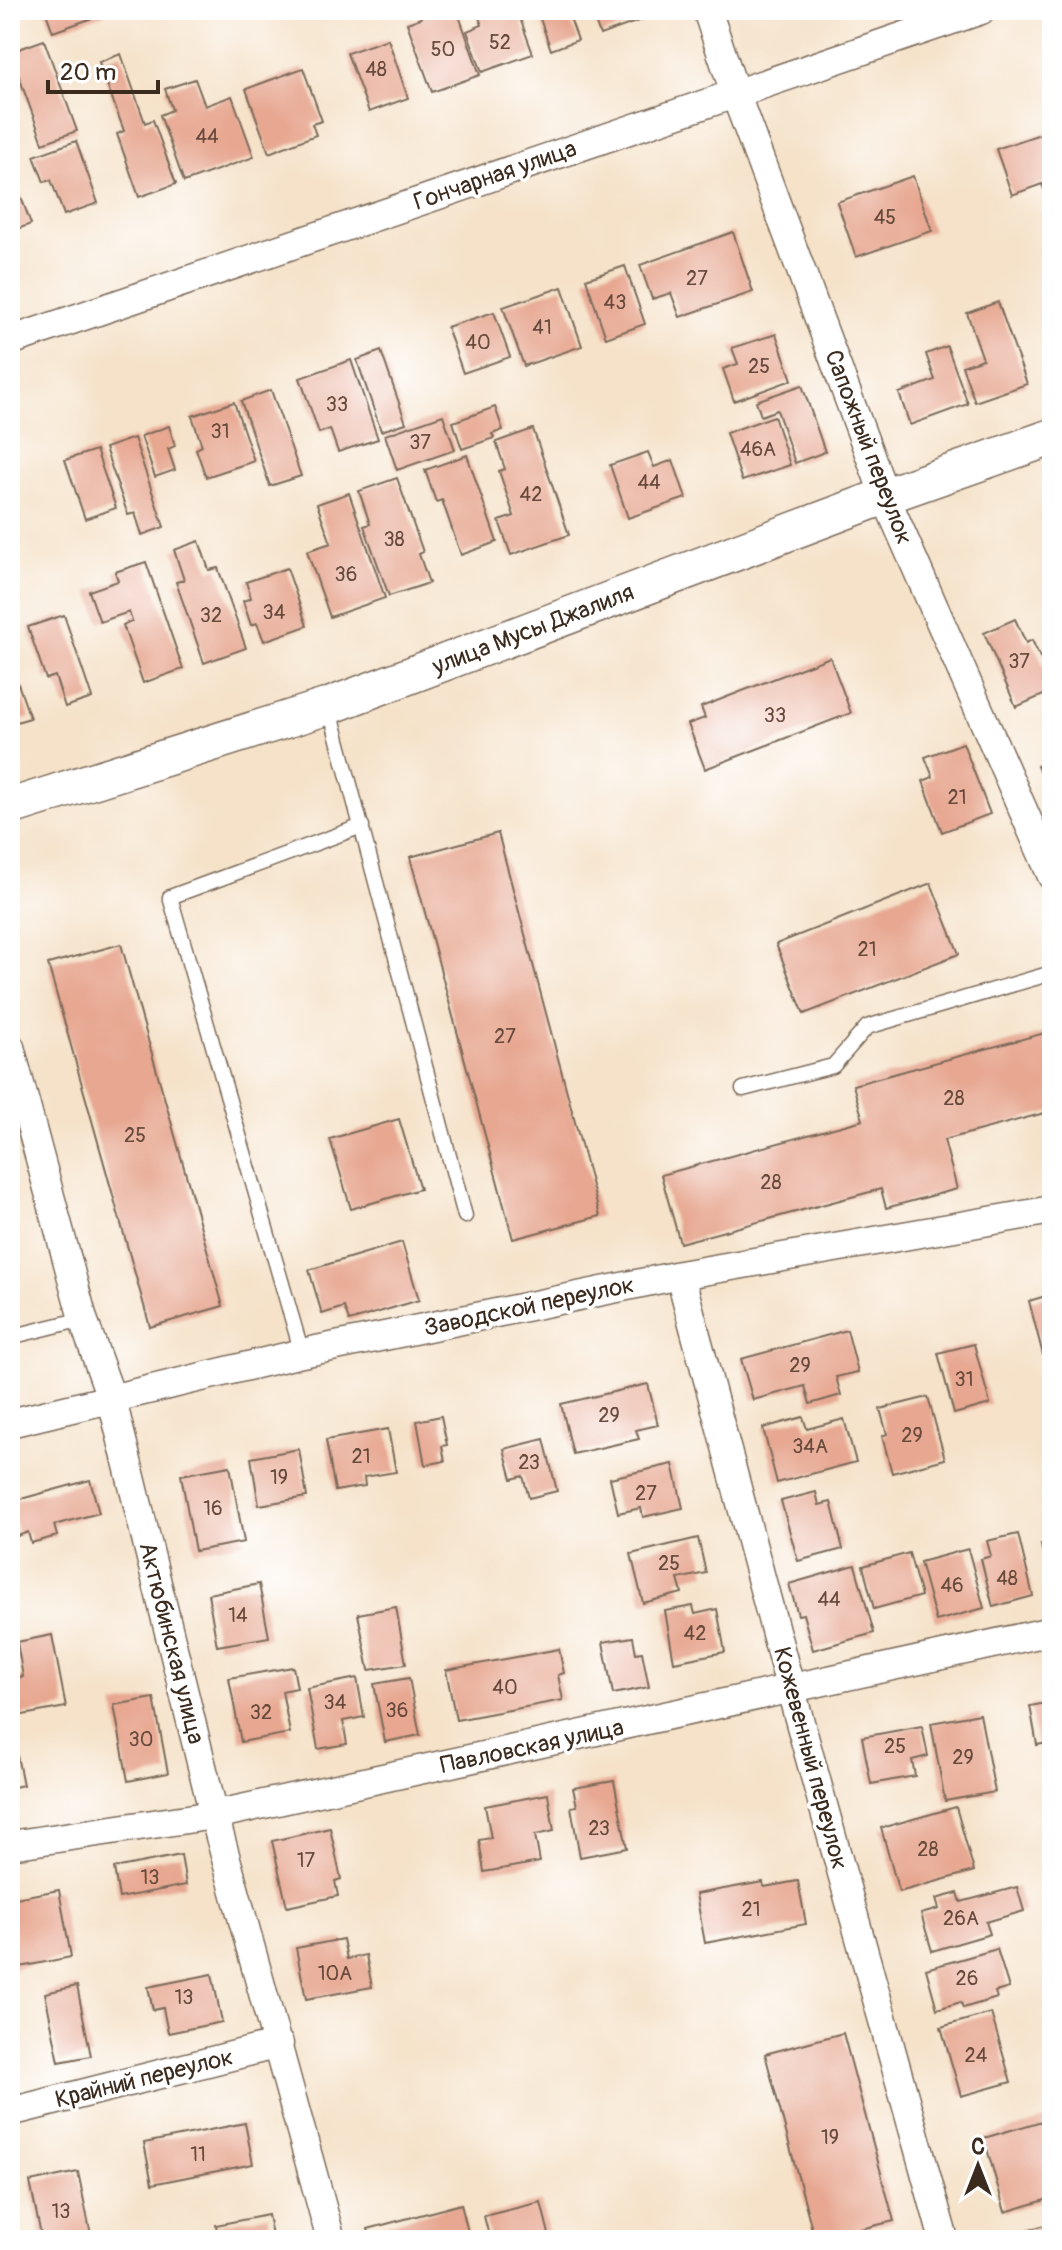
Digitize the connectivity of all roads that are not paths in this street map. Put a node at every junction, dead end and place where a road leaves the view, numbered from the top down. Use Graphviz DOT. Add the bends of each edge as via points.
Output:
graph roads {
  1 [pos="707,10"];
  2 [pos="981,10"];
  3 [pos="735,93"];
  4 [pos="10,341"];
  5 [pos="1052,437"];
  6 [pos="885,496"];
  7 [pos="329,706"];
  8 [pos="10,807"];
  9 [pos="362,826"];
  10 [pos="1052,876"];
  11 [pos="1052,973"];
  12 [pos="10,1047"];
  13 [pos="743,1089"];
  14 [pos="1052,1210"];
  15 [pos="465,1216"];
  16 [pos="680,1275"];
  17 [pos="83,1319"];
  18 [pos="10,1337"];
  19 [pos="302,1353"];
  20 [pos="112,1400"];
  21 [pos="10,1423"];
  22 [pos="1052,1631"];
  23 [pos="791,1690"];
  24 [pos="214,1815"];
  25 [pos="10,1845"];
  26 [pos="279,2044"];
  27 [pos="10,2112"];
  28 [pos="331,2240"];
  29 [pos="944,2240"];
  1 -- 3 [label="street, Сапожный переулок"];
  2 -- 3 [label="street, Гончарная улица"];
  3 -- 4 [label="street, Гончарная улица"];
  3 -- 6 [label="street, Сапожный переулок"];
  5 -- 6 [label="street, улица Мусы Джалиля"];
  6 -- 7 [label="street, улица Мусы Джалиля"];
  6 -- 10 [label="street, Сапожный переулок"];
  7 -- 8 [label="street, улица Мусы Джалиля"];
  7 -- 9 [label="lane"];
  9 -- 15 [label="lane"];
  9 -- 19 [label="lane" via="170,897"];
  11 -- 13 [label="lane" via="867,1027 833,1066"];
  12 -- 17 [label="street, Актюбинская улица"];
  14 -- 16 [label="street, Заводской переулок"];
  16 -- 19 [label="street, Заводской переулок"];
  16 -- 23 [label="street, Кожевенный переулок"];
  17 -- 18 [label="lane"];
  17 -- 20 [label="street, Актюбинская улица"];
  19 -- 20 [label="street, Заводской переулок"];
  20 -- 21 [label="street, Заводской переулок"];
  20 -- 24 [label="street, Актюбинская улица"];
  22 -- 23 [label="street, Павловская улица"];
  23 -- 24 [label="street, Павловская улица"];
  23 -- 29 [label="street, Кожевенный переулок"];
  24 -- 25 [label="street, Павловская улица"];
  24 -- 26 [label="street, Актюбинская улица"];
  26 -- 27 [label="street, Крайний переулок"];
  26 -- 28 [label="street, Актюбинская улица"];
}
